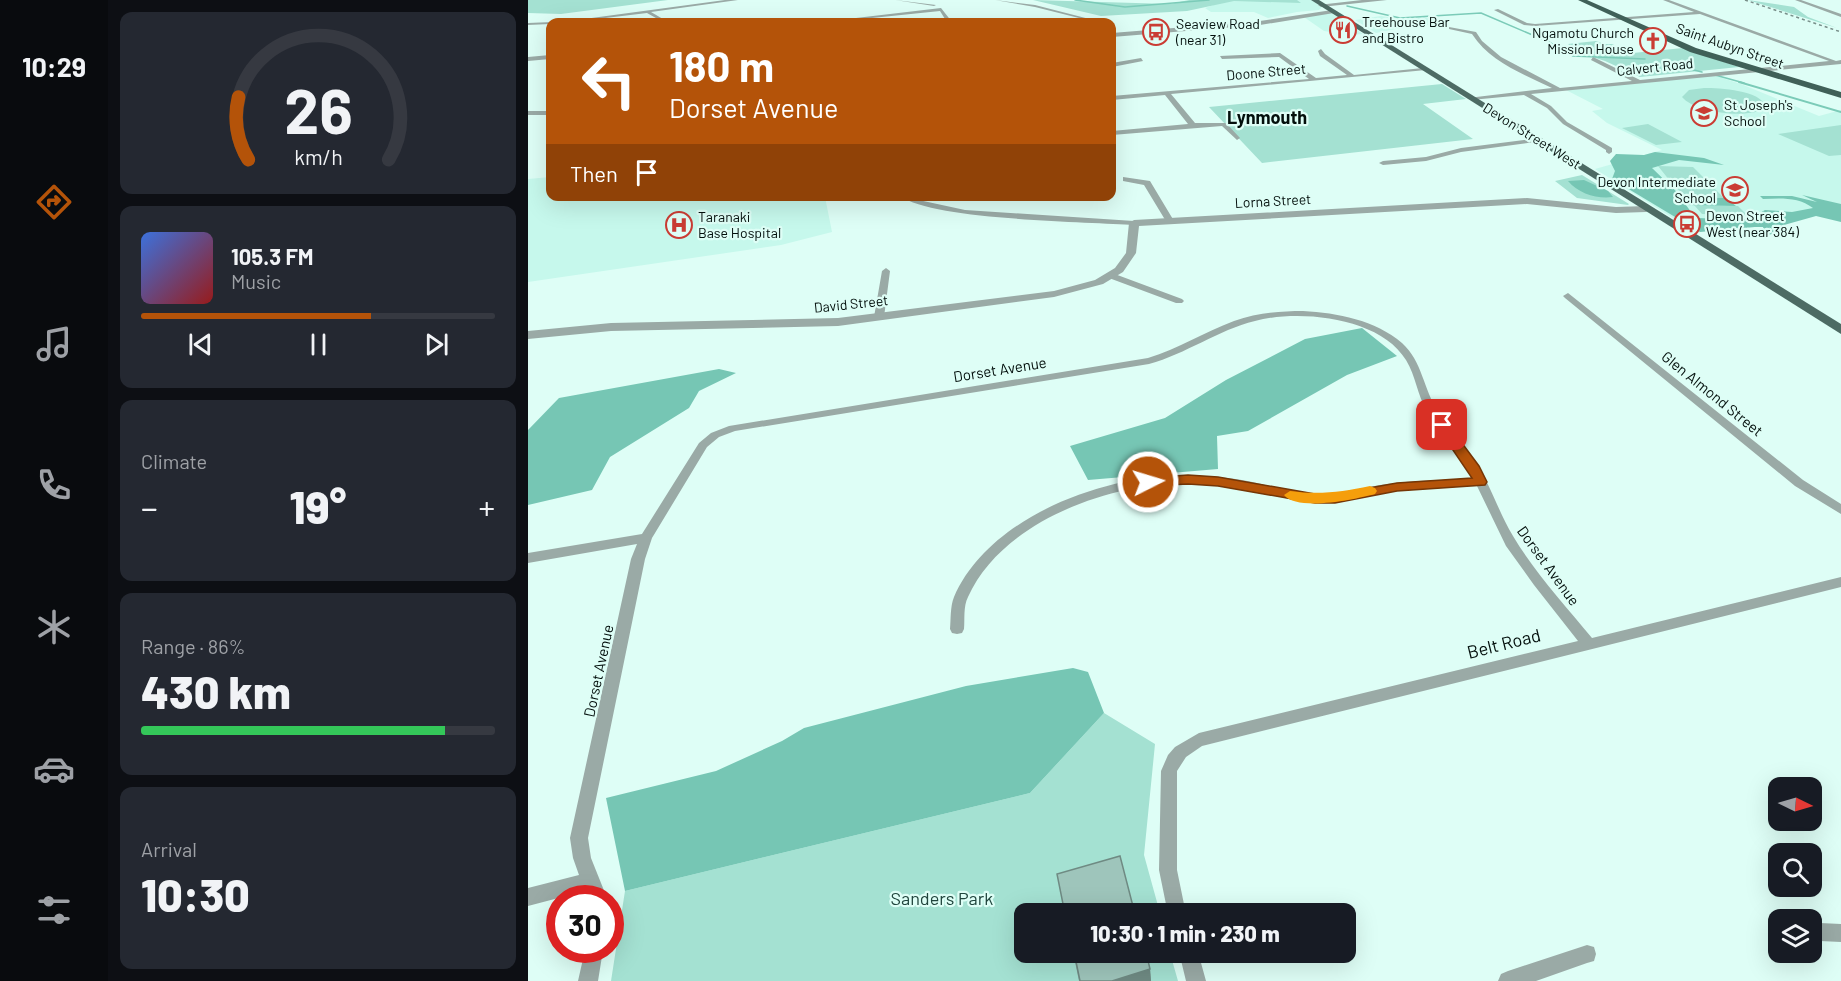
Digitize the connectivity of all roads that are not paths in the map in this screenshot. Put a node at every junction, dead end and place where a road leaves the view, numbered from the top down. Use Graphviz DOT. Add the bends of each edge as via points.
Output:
graph roads {
  1 [pos="736,0"];
  2 [pos="897,0"];
  3 [pos="997,0"];
  4 [pos="1314,0"];
  5 [pos="1384,0"];
  6 [pos="1581,0"];
  7 [pos="1665,0"];
  8 [pos="1797,0"];
  9 [pos="1321,5"];
  10 [pos="941,9"];
  11 [pos="1496,10"];
  12 [pos="1332,12"];
  13 [pos="649,13"];
  14 [pos="1701,13"];
  15 [pos="894,14"];
  16 [pos="1841,16"];
  17 [pos="602,18"];
  18 [pos="658,18"];
  19 [pos="873,18"];
  20 [pos="896,18"];
  21 [pos="947,18"];
  22 [pos="1083,18"];
  23 [pos="1625,20"];
  24 [pos="546,23"];
  25 [pos="528,24"];
  26 [pos="1451,28"];
  27 [pos="1116,35"];
  28 [pos="1321,51"];
  29 [pos="546,57"];
  30 [pos="1222,57"];
  31 [pos="528,59"];
  32 [pos="1593,59"];
  33 [pos="1141,60"];
  34 [pos="1838,62"];
  35 [pos="1116,64"];
  36 [pos="1423,70"];
  37 [pos="1756,70"];
  38 [pos="1352,76"];
  39 [pos="1315,80"];
  40 [pos="1639,81"];
  41 [pos="1558,89"];
  42 [pos="1524,92"];
  43 [pos="1167,93"];
  44 [pos="1841,95"];
  45 [pos="1116,98"];
  46 [pos="1470,98"];
  47 [pos="546,112"];
  48 [pos="528,114"];
  49 [pos="1193,125"];
  50 [pos="1116,133"];
  51 [pos="1237,138"];
  52 [pos="1540,140"];
  53 [pos="1609,152"];
  54 [pos="1383,163"];
  55 [pos="1126,179"];
  56 [pos="912,201"];
  57 [pos="1646,209"];
  58 [pos="1170,221"];
  59 [pos="1134,223"];
  60 [pos="886,271"];
  61 [pos="1112,276"];
  62 [pos="1568,296"];
  63 [pos="1179,301"];
  64 [pos="879,317"];
  65 [pos="1841,330"];
  66 [pos="528,335"];
  67 [pos="1480,482"];
  68 [pos="1841,510"];
  69 [pos="646,538"];
  70 [pos="528,558"];
  71 [pos="1841,582"];
  72 [pos="957,629"];
  73 [pos="1588,643"];
  74 [pos="590,881"];
  75 [pos="592,885"];
  76 [pos="528,897"];
  77 [pos="1175,903"];
  78 [pos="1822,932"];
  79 [pos="1841,933"];
  80 [pos="1587,954"];
  81 [pos="591,963"];
  82 [pos="1191,963"];
  83 [pos="588,981"];
  84 [pos="1196,981"];
  85 [pos="1508,981"];
  1 -- 13 [label="street"];
  2 -- 10 [label="street" via="932,4"];
  3 -- 22 [label="street"];
  4 -- 9 [label="main road, Devon Street West"];
  5 -- 9 [label="street"];
  6 -- 23 [label="highway, Saint Aubyn Street"];
  7 -- 14 [label="street"];
  8 -- 16 [label="street"];
  9 -- 12 [label="main road, Devon Street West"];
  10 -- 15 [label="street"];
  10 -- 21 [label="street"];
  11 -- 23 [label="street" via="1532,25"];
  12 -- 27 [label="street" via="1253,24"];
  12 -- 36 [label="main road, Devon Street West"];
  13 -- 17 [label="street"];
  13 -- 18 [label="street"];
  14 -- 23 [label="street"];
  14 -- 34 [label="street"];
  15 -- 19 [label="street"];
  15 -- 20 [label="street"];
  23 -- 37 [label="highway, Saint Aubyn Street" via="1694,50"];
  24 -- 25 [label="street"];
  26 -- 41 [label="street" via="1474,33 1479,43 1494,54"];
  28 -- 38 [label="street"];
  29 -- 31 [label="street"];
  30 -- 39 [label="street" via="1280,54"];
  32 -- 40 [label="street"];
  33 -- 35 [label="street"];
  34 -- 37 [label="street, Calvert Road"];
  36 -- 38 [label="street, Doone Street"];
  36 -- 46 [label="main road, Devon Street West"];
  37 -- 40 [label="street, Calvert Road"];
  37 -- 44 [label="highway, Saint Aubyn Street"];
  38 -- 39 [label="street, Doone Street"];
  39 -- 43 [label="street, Doone Street"];
  40 -- 41 [label="street, Calvert Road"];
  41 -- 42 [label="street, Calvert Road"];
  42 -- 46 [label="street, Calvert Road"];
  42 -- 53 [label="street" via="1549,107 1565,123 1610,149"];
  43 -- 45 [label="street, Doone Street"];
  43 -- 49 [label="street"];
  46 -- 52 [label="main road, Devon Street West"];
  47 -- 48 [label="street"];
  49 -- 50 [label="street"];
  49 -- 51 [label="street" via="1224,124"];
  52 -- 54 [label="street"];
  52 -- 57 [label="main road, Devon Street West"];
  55 -- 58 [label="street" via="1147,183"];
  56 -- 59 [label="street, Lorna Street" via="965,212"];
  57 -- 58 [label="street, Lorna Street" via="1527,201"];
  57 -- 65 [label="main road, Devon Street West"];
  58 -- 59 [label="street, Lorna Street"];
  59 -- 61 [label="street" via="1131,253"];
  60 -- 64 [label="street"];
  61 -- 63 [label="street"];
  61 -- 64 [label="street, David Street" via="1054,294"];
  62 -- 68 [label="street, Glen Almond Street" via="1799,483"];
  64 -- 66 [label="street, David Street" via="795,324 611,327"];
  67 -- 69 [label="street, Dorset Avenue" via="1429,405 1413,360 1394,342 1345,320 1283,314 1229,325 1181,352 1149,361 724,430 703,445"];
  67 -- 72 [label="street" via="1397,487 1315,499 1245,484 1188,479 1107,490 1063,506 1004,544 973,577 959,600"];
  67 -- 73 [label="street, Dorset Avenue" via="1510,541"];
  69 -- 70 [label="street"];
  69 -- 74 [label="street, Dorset Avenue" via="638,559 579,838"];
  71 -- 73 [label="street, Belt Road"];
  73 -- 77 [label="street, Belt Road" via="1220,733 1179,750 1169,771 1167,804 1168,870"];
  74 -- 75 [label="street, Dorset Avenue"];
  74 -- 76 [label="street"];
  78 -- 79 [label="street"];
  80 -- 85 [label="street"];
  81 -- 83 [label="street"];
  82 -- 84 [label="street"];
}
